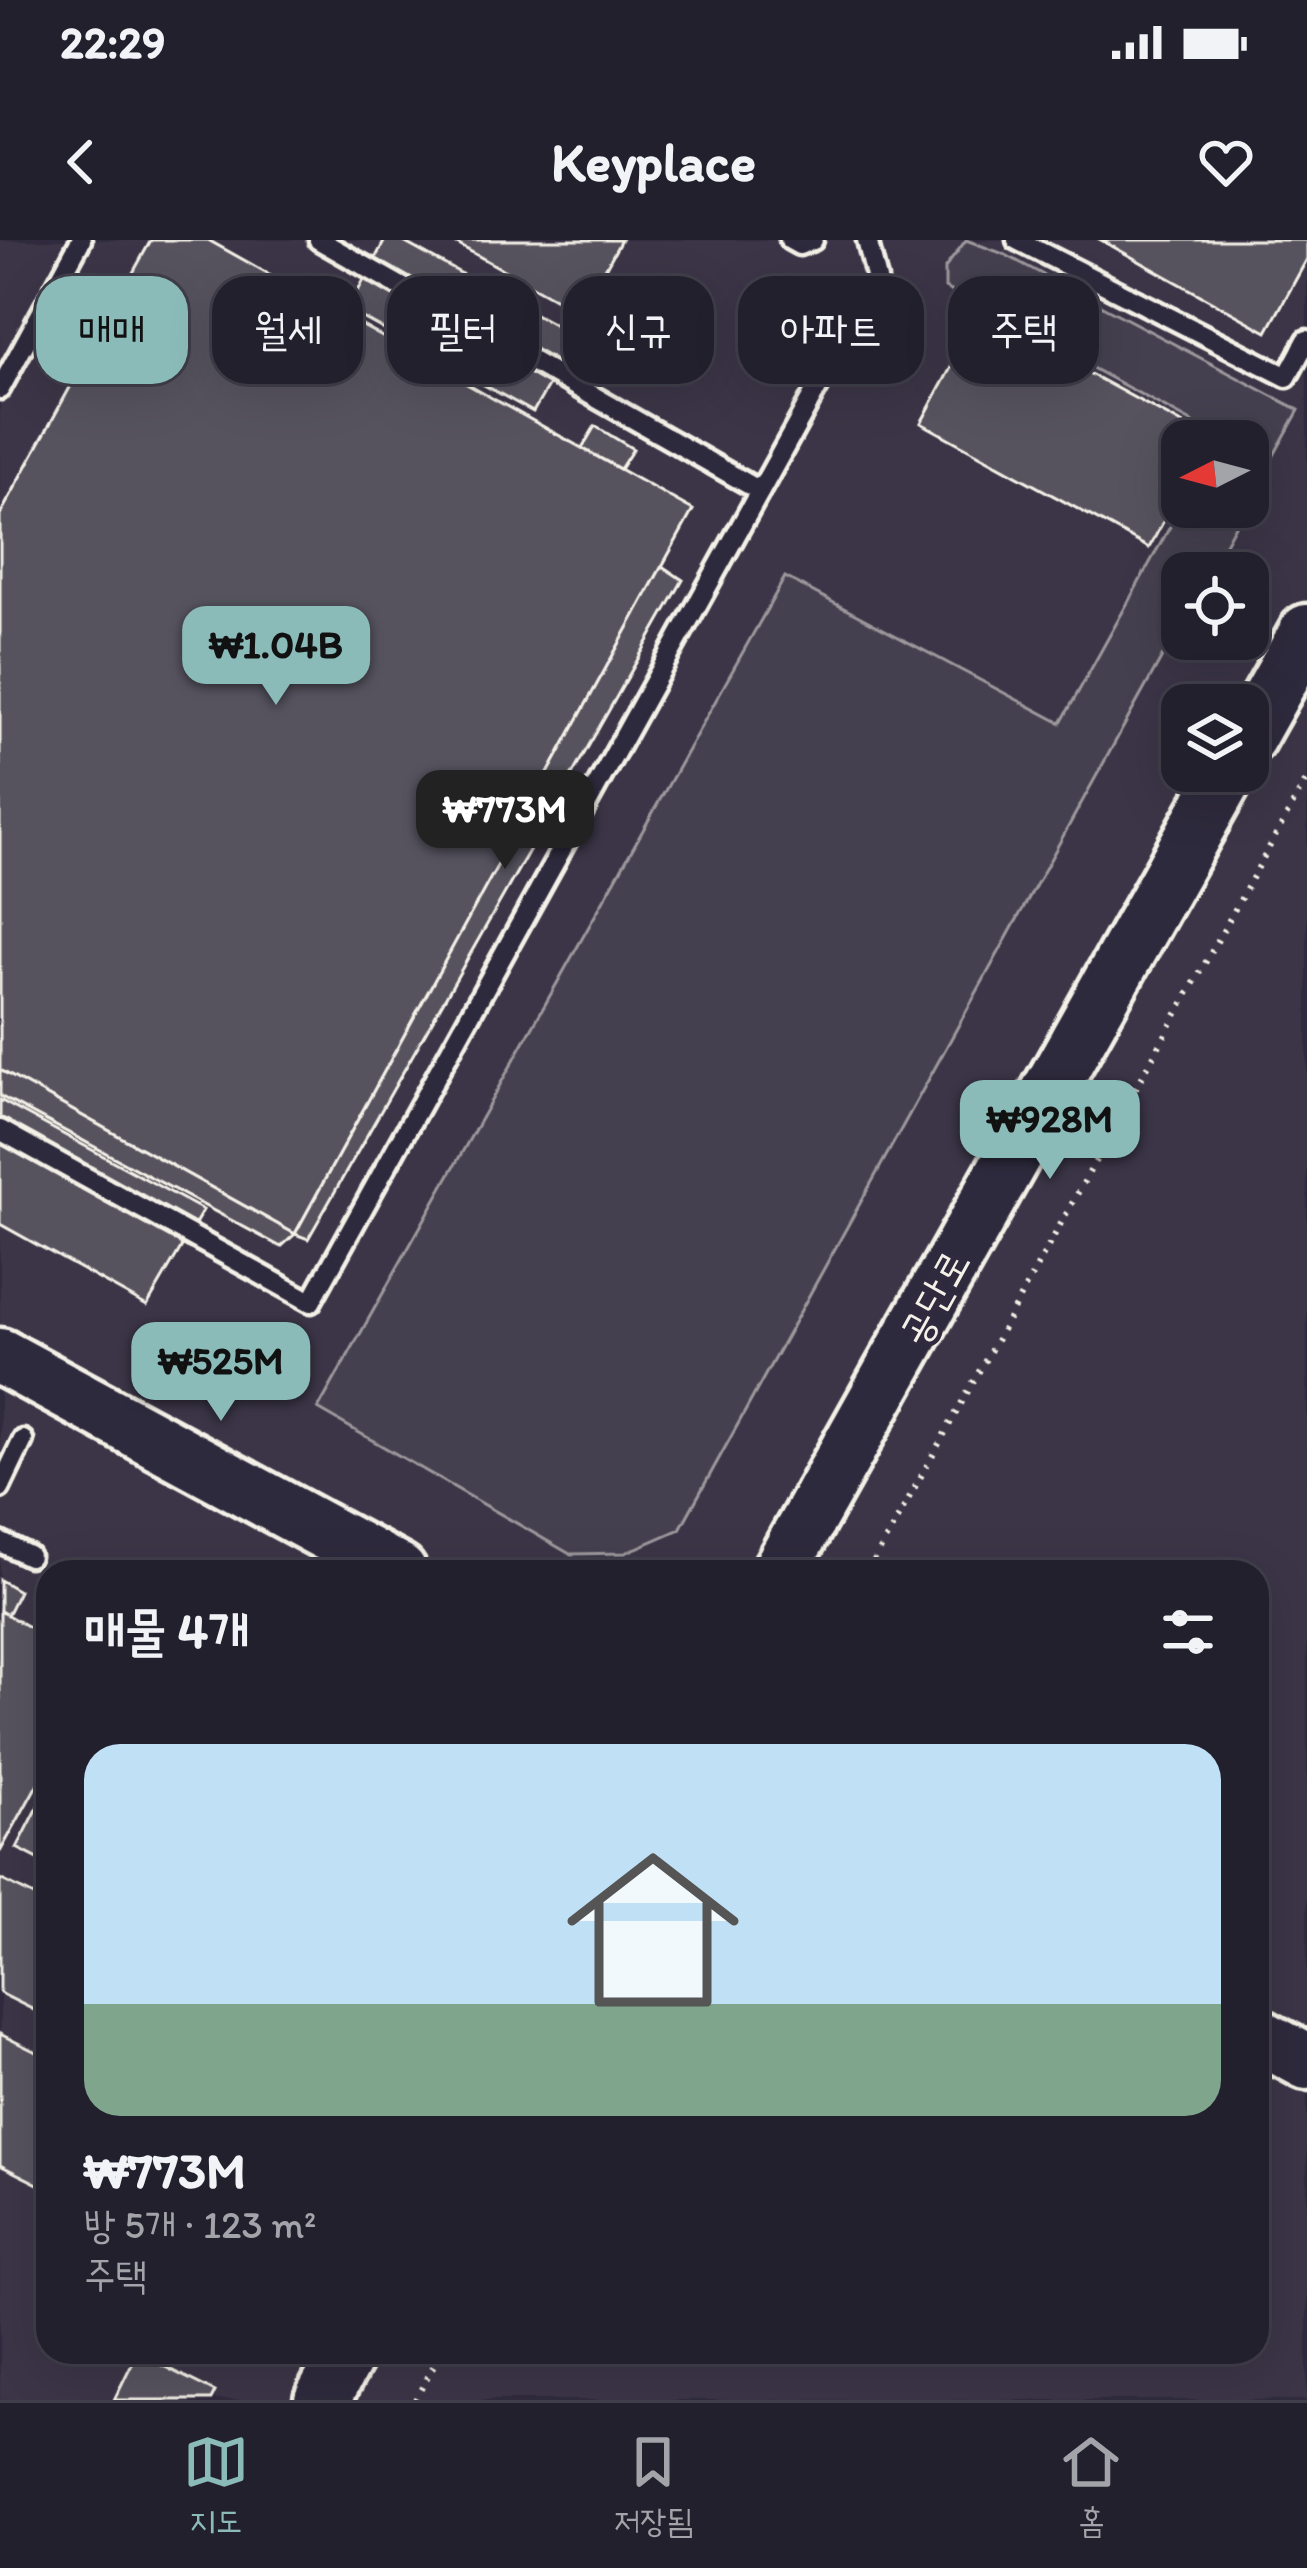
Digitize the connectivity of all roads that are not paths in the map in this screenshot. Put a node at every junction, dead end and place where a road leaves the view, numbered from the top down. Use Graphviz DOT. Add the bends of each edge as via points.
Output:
graph roads {
  1 [pos="81,240"];
  2 [pos="320,240"];
  3 [pos="790,240"];
  4 [pos="813,240"];
  5 [pos="867,240"];
  6 [pos="1017,240"];
  7 [pos="1307,340"];
  8 [pos="0,389"];
  9 [pos="760,491"];
  10 [pos="1307,632"];
  11 [pos="1269,700"];
  12 [pos="1217,792"];
  13 [pos="0,1130"];
  14 [pos="0,1356"];
  15 [pos="23,1440"];
  16 [pos="0,1488"];
  17 [pos="0,1542"];
  18 [pos="29,1556"];
  19 [pos="377,1560"];
  20 [pos="783,1560"];
  21 [pos="1269,2041"];
  22 [pos="1307,2062"];
  23 [pos="342,2364"];
  24 [pos="322,2400"];
  1 -- 8 [label="lane"];
  2 -- 9 [label="lane"];
  3 -- 4 [label="lane"];
  5 -- 9 [label="lane" via="877,280"];
  6 -- 7 [label="lane" via="1287,377"];
  9 -- 13 [label="lane" via="311,1302"];
  10 -- 11 [label="main road"];
  12 -- 20 [label="main road, 공단로"];
  14 -- 19 [label="main road"];
  15 -- 16 [label="lane"];
  17 -- 18 [label="lane"];
  21 -- 22 [label="main road"];
  23 -- 24 [label="main road"];
}
